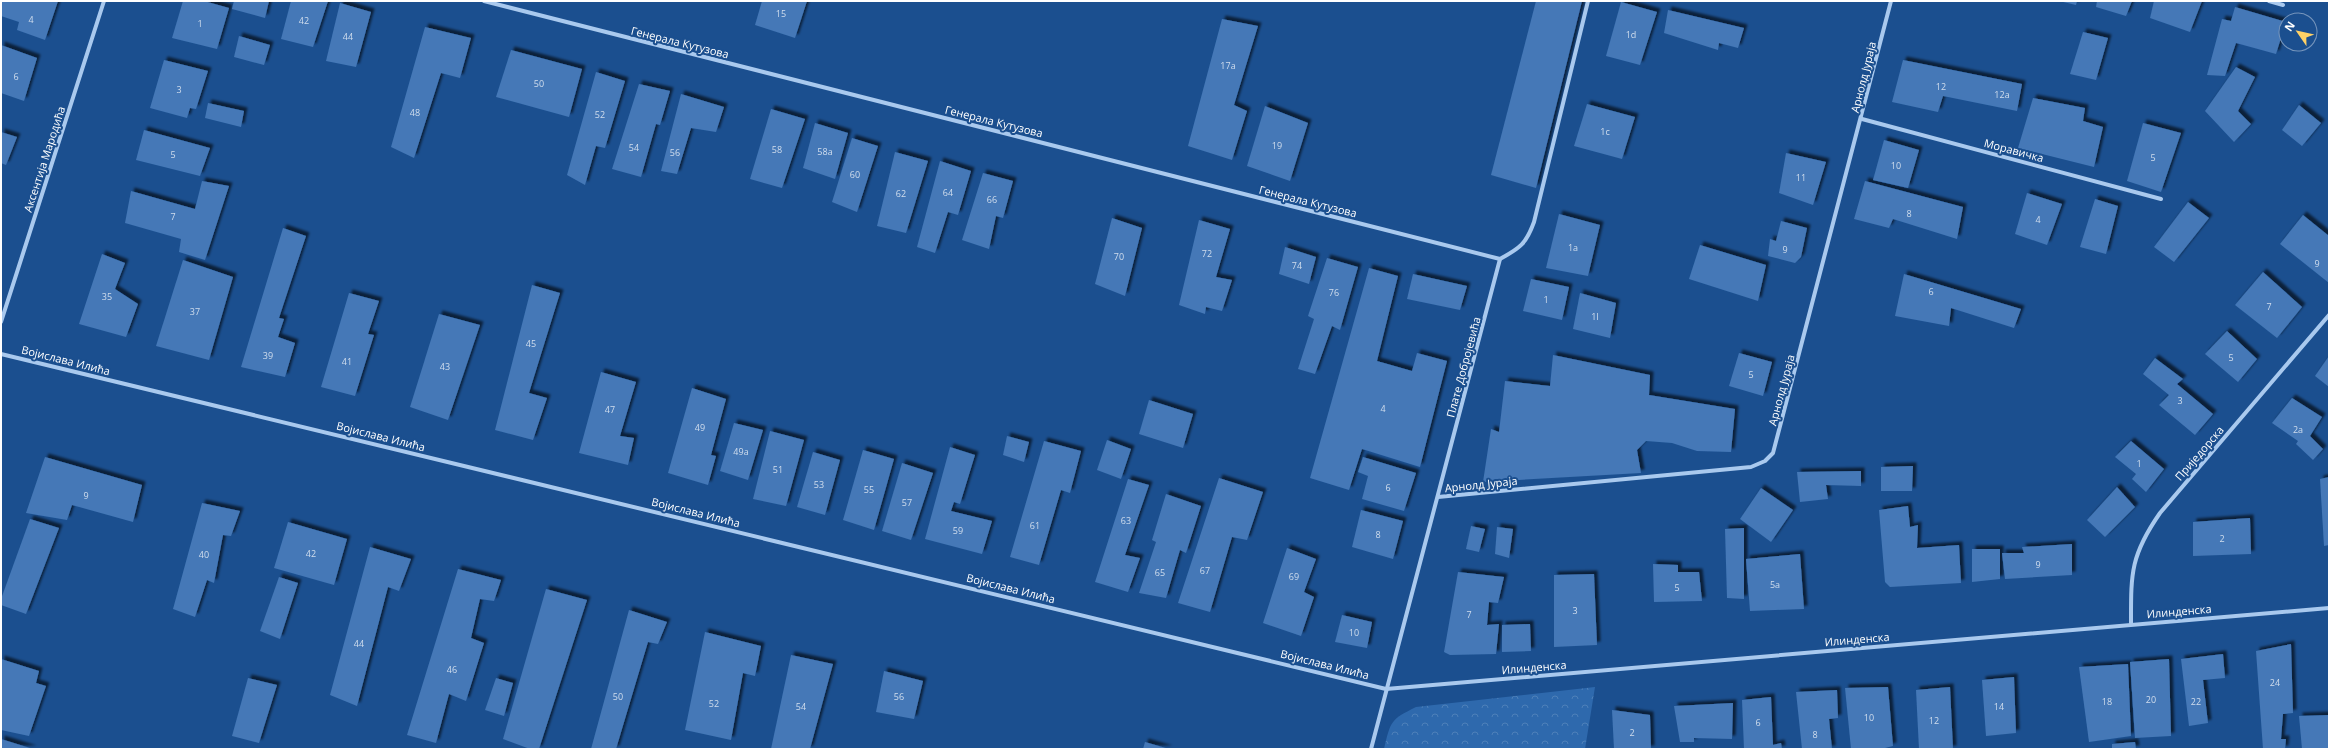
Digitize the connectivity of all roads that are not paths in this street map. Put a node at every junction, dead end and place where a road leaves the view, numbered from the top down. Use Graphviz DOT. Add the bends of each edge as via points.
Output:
graph roads {
  1 [pos="104,1"];
  2 [pos="484,1"];
  3 [pos="1588,1"];
  4 [pos="1891,1"];
  5 [pos="2269,1"];
  6 [pos="2283,5"];
  7 [pos="1862,119"];
  8 [pos="2160,198"];
  9 [pos="1500,259"];
  10 [pos="2329,315"];
  11 [pos="1,322"];
  12 [pos="1,354"];
  13 [pos="1438,497"];
  14 [pos="2329,608"];
  15 [pos="2131,624"];
  16 [pos="1386,689"];
  17 [pos="1371,749"];
  1 -- 11 [label="street, Аксентија Мародића"];
  2 -- 9 [label="street, Генерала Кутузова"];
  3 -- 9 [label="street" via="1534,222 1528,238 1518,249"];
  4 -- 7 [label="street, Арнолд Јураја"];
  5 -- 6 [label="street"];
  7 -- 8 [label="street, Моравичка"];
  7 -- 13 [label="street, Арнолд Јураја" via="1773,453 1765,461 1751,467"];
  9 -- 13 [label="street, Плате Добројевића"];
  10 -- 15 [label="street, Приједорска" via="2160,513 2145,534 2132,573"];
  12 -- 16 [label="street, Војислава Илића"];
  13 -- 16 [label="street, Плате Добројевића"];
  14 -- 15 [label="street, Илинденска"];
  15 -- 16 [label="street, Илинденска"];
  16 -- 17 [label="street, Плате Добројевића"];
}
